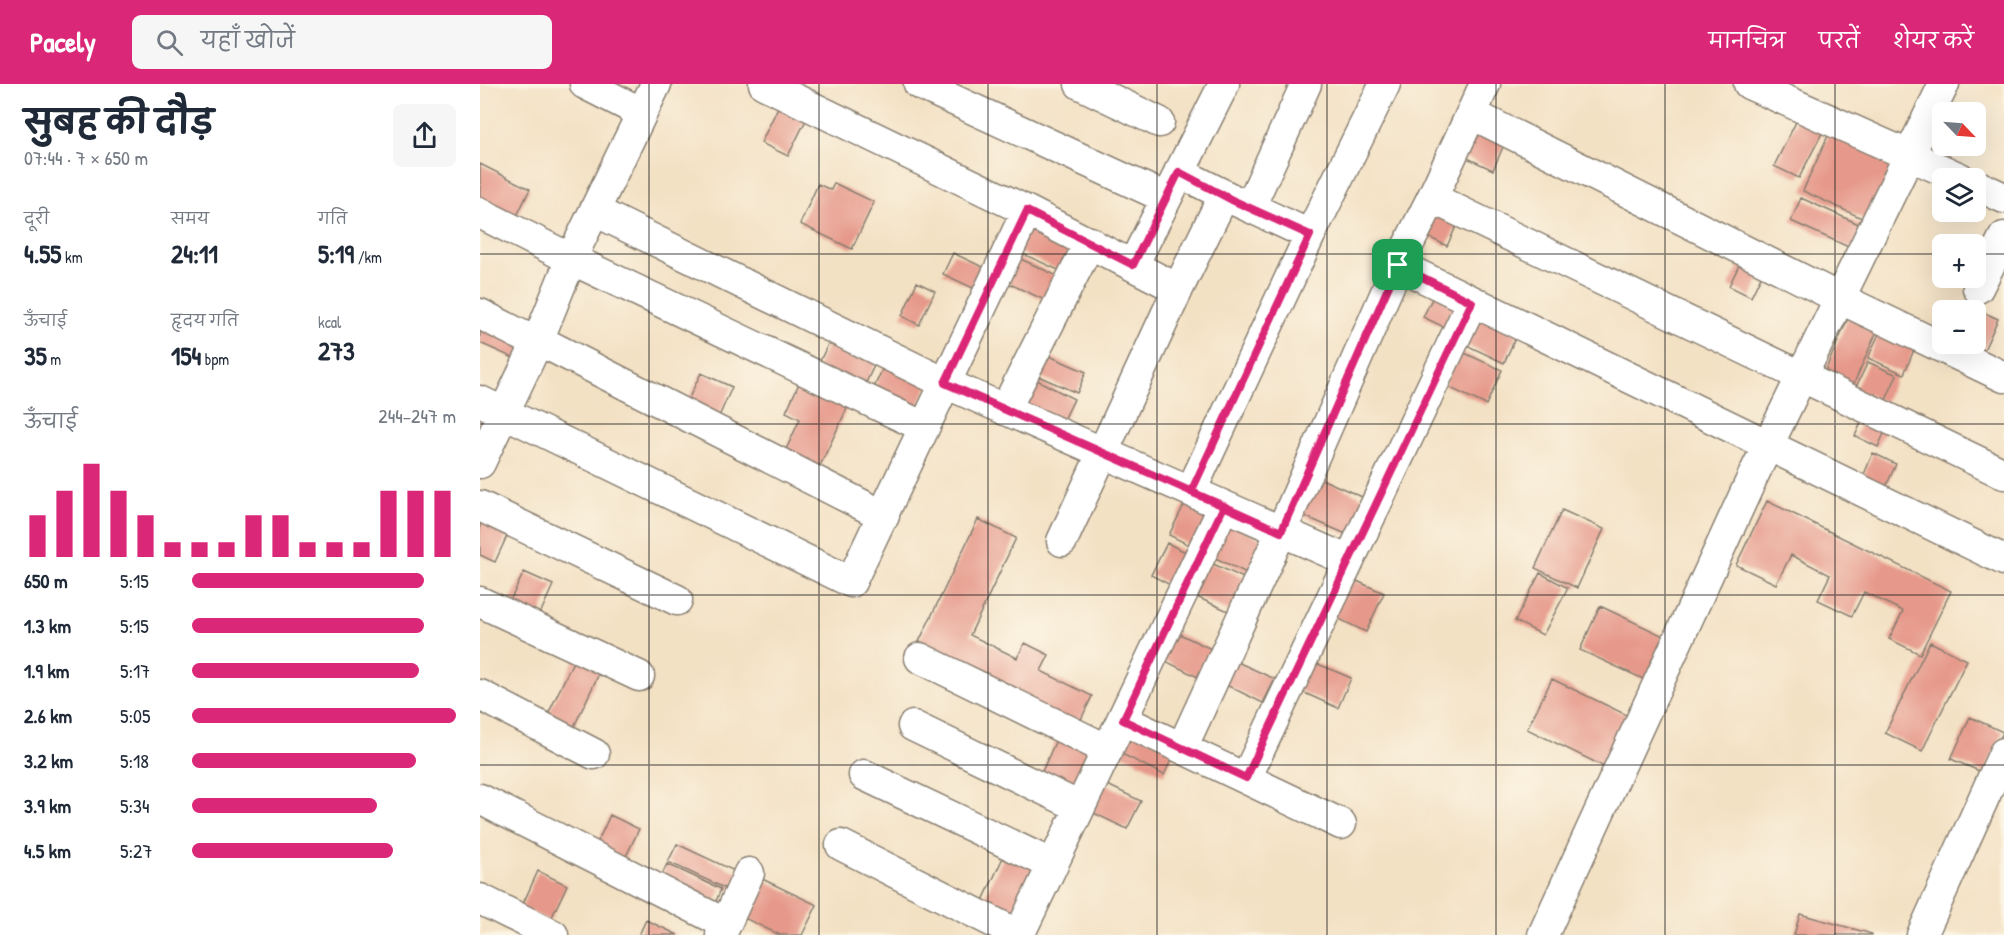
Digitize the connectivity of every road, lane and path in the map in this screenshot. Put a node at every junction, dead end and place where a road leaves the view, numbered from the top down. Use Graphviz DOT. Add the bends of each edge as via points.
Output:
graph roads {
  1 [pos="585,84"];
  2 [pos="656,84"];
  3 [pos="764,84"];
  4 [pos="919,84"];
  5 [pos="1080,84"];
  6 [pos="1224,84"];
  7 [pos="1306,84"];
  8 [pos="1385,84"];
  9 [pos="1485,84"];
  10 [pos="1749,84"];
  11 [pos="1944,84"];
  12 [pos="642,113"];
  13 [pos="1472,114"];
  14 [pos="1159,122"];
  15 [pos="1908,156"];
  16 [pos="1936,168"];
  17 [pos="1173,185"];
  18 [pos="1986,190"];
  19 [pos="1432,198"];
  20 [pos="2004,198"];
  21 [pos="1237,201"];
  22 [pos="595,211"];
  23 [pos="1027,211"];
  24 [pos="480,213"];
  25 [pos="1310,235"];
  26 [pos="2004,237"];
  27 [pos="1090,242"];
  28 [pos="571,259"];
  29 [pos="1133,265"];
  30 [pos="1398,265"];
  31 [pos="1986,272"];
  32 [pos="1178,289"];
  33 [pos="1839,298"];
  34 [pos="1472,302"];
  35 [pos="480,314"];
  36 [pos="537,343"];
  37 [pos="1801,375"];
  38 [pos="2004,377"];
  39 [pos="945,383"];
  40 [pos="492,406"];
  41 [pos="1005,410"];
  42 [pos="924,427"];
  43 [pos="1768,445"];
  44 [pos="1103,453"];
  45 [pos="480,463"];
  46 [pos="2004,474"];
  47 [pos="1191,492"];
  48 [pos="480,506"];
  49 [pos="1224,506"];
  50 [pos="884,516"];
  51 [pos="1281,532"];
  52 [pos="1062,541"];
  53 [pos="2004,560"];
  54 [pos="1349,561"];
  55 [pos="677,600"];
  56 [pos="480,602"];
  57 [pos="920,658"];
  58 [pos="639,676"];
  59 [pos="480,695"];
  60 [pos="1123,720"];
  61 [pos="913,726"];
  62 [pos="1182,748"];
  63 [pos="1108,750"];
  64 [pos="2004,753"];
  65 [pos="594,754"];
  66 [pos="864,775"];
  67 [pos="1246,778"];
  68 [pos="480,799"];
  69 [pos="1080,807"];
  70 [pos="1341,824"];
  71 [pos="841,845"];
  72 [pos="1053,865"];
  73 [pos="749,873"];
  74 [pos="480,899"];
  75 [pos="724,929"];
  76 [pos="553,935"];
  77 [pos="1019,935"];
  78 [pos="1543,935"];
  79 [pos="1922,935"];
  1 -- 12 [label="street"];
  2 -- 12 [label="street"];
  3 -- 23 [label="street"];
  4 -- 17 [label="street"];
  5 -- 14 [label="street"];
  6 -- 17 [label="street"];
  7 -- 21 [label="street"];
  8 -- 25 [label="street"];
  9 -- 13 [label="street"];
  10 -- 15 [label="street"];
  11 -- 15 [label="street"];
  12 -- 22 [label="street"];
  13 -- 19 [label="street"];
  13 -- 33 [label="street"];
  15 -- 16 [label="street"];
  15 -- 33 [label="street"];
  17 -- 21 [label="street"];
  17 -- 29 [label="street"];
  18 -- 20 [label="street"];
  19 -- 30 [label="street"];
  19 -- 37 [label="street"];
  21 -- 25 [label="street"];
  21 -- 32 [label="street"];
  22 -- 28 [label="street"];
  22 -- 39 [label="street"];
  23 -- 27 [label="street"];
  23 -- 39 [label="street"];
  24 -- 28 [label="street"];
  25 -- 47 [label="street"];
  26 -- 31 [label="street"];
  27 -- 29 [label="street"];
  27 -- 41 [label="street"];
  28 -- 36 [label="street"];
  28 -- 42 [label="street"];
  29 -- 32 [label="street"];
  30 -- 34 [label="street"];
  30 -- 51 [label="street"];
  32 -- 44 [label="street"];
  33 -- 37 [label="street"];
  33 -- 38 [label="street"];
  34 -- 43 [label="street"];
  34 -- 54 [label="street"];
  35 -- 36 [label="street"];
  36 -- 40 [label="street"];
  36 -- 50 [label="street" via="552,347"];
  37 -- 43 [label="street"];
  37 -- 46 [label="street"];
  39 -- 41 [label="street"];
  39 -- 42 [label="street"];
  40 -- 45 [label="street"];
  40 -- 50 [label="street" via="851,582"];
  41 -- 44 [label="street"];
  42 -- 50 [label="street"];
  43 -- 53 [label="street"];
  43 -- 78 [label="street"];
  44 -- 47 [label="street"];
  44 -- 52 [label="street"];
  47 -- 49 [label="street"];
  48 -- 55 [label="street"];
  49 -- 51 [label="street"];
  49 -- 60 [label="street"];
  51 -- 54 [label="street"];
  51 -- 62 [label="street"];
  54 -- 67 [label="street"];
  56 -- 58 [label="street"];
  57 -- 63 [label="street"];
  59 -- 65 [label="street"];
  60 -- 62 [label="street"];
  60 -- 63 [label="street"];
  61 -- 69 [label="street"];
  62 -- 67 [label="street"];
  63 -- 69 [label="street"];
  64 -- 79 [label="street"];
  66 -- 72 [label="street"];
  67 -- 70 [label="street"];
  68 -- 75 [label="street"];
  69 -- 72 [label="street"];
  71 -- 77 [label="street"];
  72 -- 77 [label="street"];
  73 -- 75 [label="street"];
  74 -- 76 [label="street"];
}
